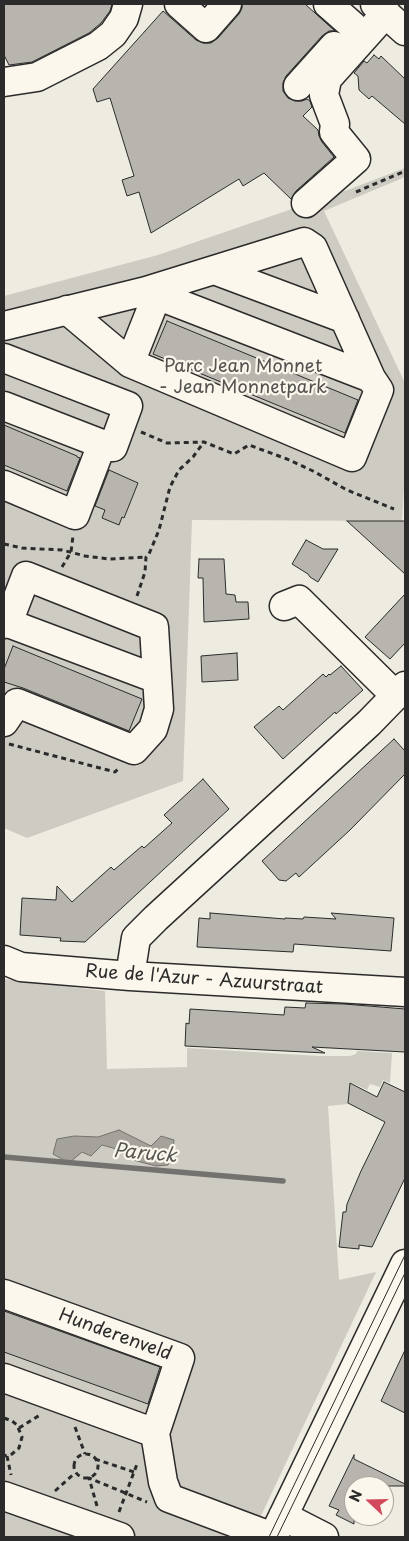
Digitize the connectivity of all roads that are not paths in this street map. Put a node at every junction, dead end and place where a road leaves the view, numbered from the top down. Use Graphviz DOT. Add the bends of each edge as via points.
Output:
graph roads {
  1 [pos="128,4"];
  2 [pos="179,4"];
  3 [pos="227,4"];
  4 [pos="328,4"];
  5 [pos="384,13"];
  6 [pos="353,26"];
  7 [pos="4,82"];
  8 [pos="298,86"];
  9 [pos="306,203"];
  10 [pos="214,270"];
  11 [pos="152,293"];
  12 [pos="67,310"];
  13 [pos="345,319"];
  14 [pos="4,326"];
  15 [pos="4,358"];
  16 [pos="130,363"];
  17 [pos="371,378"];
  18 [pos="4,406"];
  19 [pos="102,444"];
  20 [pos="4,485"];
  21 [pos="284,606"];
  22 [pos="6,623"];
  23 [pos="157,679"];
  24 [pos="401,691"];
  25 [pos="4,722"];
  26 [pos="4,960"];
  27 [pos="130,976"];
  28 [pos="405,992"];
  29 [pos="405,1264"];
  30 [pos="4,1294"];
  31 [pos="4,1378"];
  32 [pos="154,1433"];
  33 [pos="4,1496"];
  34 [pos="278,1527"];
  35 [pos="112,1534"];
  36 [pos="324,1537"];
  1 -- 7 [label="street" via="124,18 113,34 98,46 36,77"];
  2 -- 3 [label="street" via="206,28"];
  4 -- 6 [label="street"];
  5 -- 6 [label="street"];
  5 -- 9 [label="street" via="327,79 324,95 335,124 334,132 356,159"];
  6 -- 8 [label="street"];
  10 -- 11 [label="street"];
  10 -- 13 [label="street"];
  10 -- 13 [label="street" via="304,242 313,248"];
  11 -- 12 [label="street"];
  11 -- 16 [label="street"];
  11 -- 17 [label="street"];
  12 -- 14 [label="street"];
  12 -- 16 [label="street"];
  13 -- 17 [label="street"];
  15 -- 19 [label="street" via="128,406 113,447"];
  16 -- 17 [label="street" via="352,457 379,390"];
  18 -- 19 [label="street"];
  19 -- 20 [label="street" via="75,515"];
  21 -- 24 [label="street" via="299,600"];
  22 -- 23 [label="street"];
  22 -- 23 [label="street" via="26,576 154,628"];
  23 -- 25 [label="street" via="158,709 153,729 134,750 16,703"];
  24 -- 27 [label="street" via="136,938"];
  26 -- 27 [label="street, Rue de l'Azur - Azuurstraat" via="21,967"];
  27 -- 28 [label="street, Rue de l'Azur - Azuurstraat"];
  29 -- 34 [label="street"];
  30 -- 32 [label="street, Hunderenveld" via="180,1358"];
  31 -- 32 [label="street"];
  32 -- 34 [label="street, Hunderenveld" via="166,1490"];
  33 -- 35 [label="street"];
  34 -- 36 [label="street"];
}
